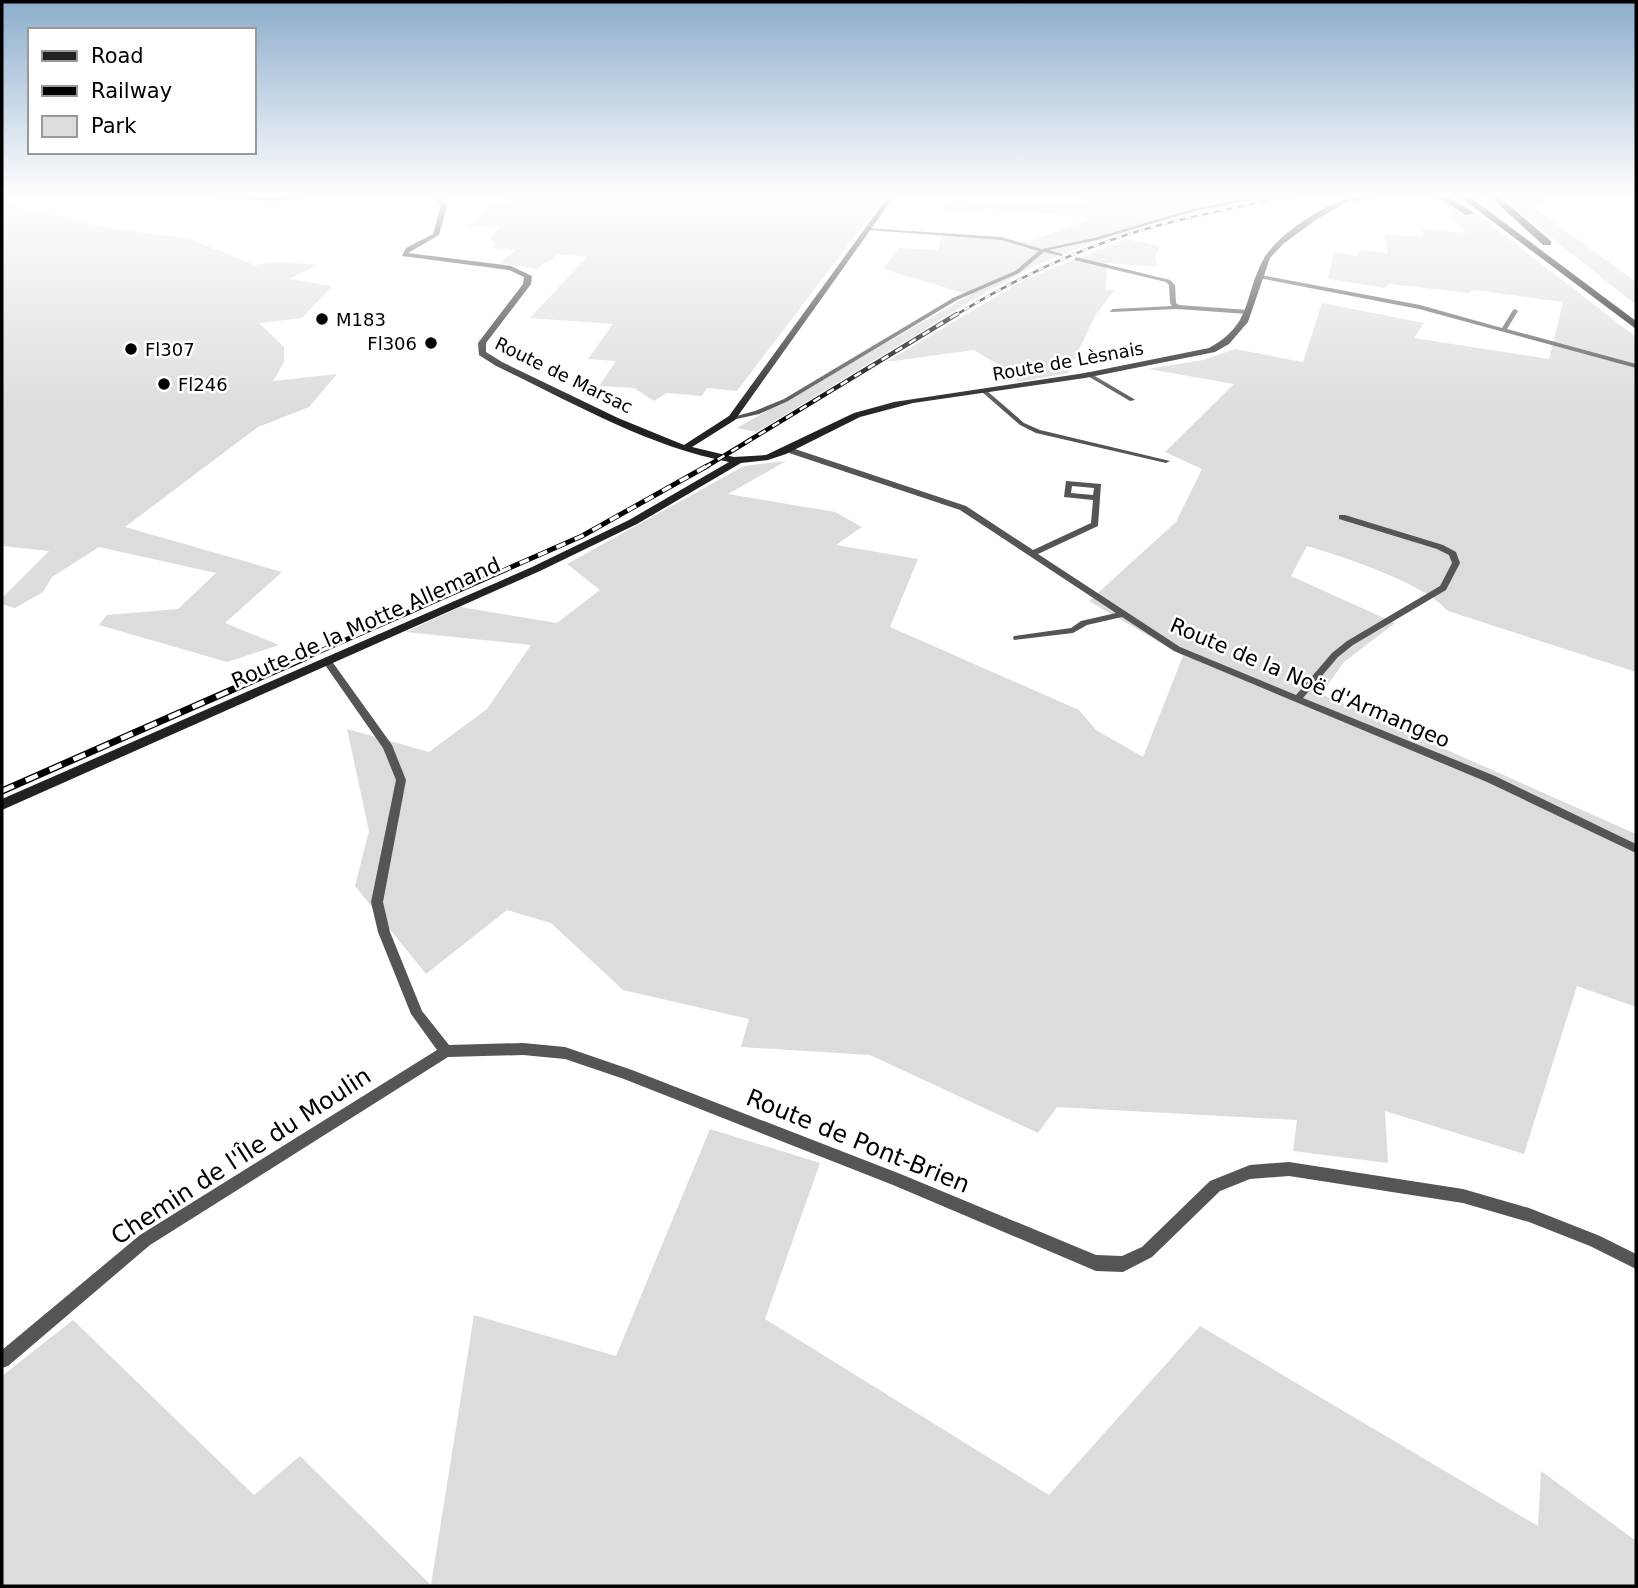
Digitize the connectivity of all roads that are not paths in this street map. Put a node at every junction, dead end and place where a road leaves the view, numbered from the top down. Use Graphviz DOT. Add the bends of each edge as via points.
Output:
graph roads {
  1 [pos="511,268"];
  2 [pos="840,268"];
  3 [pos="1022,268"];
  4 [pos="1112,268"];
  5 [pos="1264,268"];
  6 [pos="1556,268"];
  7 [pos="1559,268"];
  8 [pos="1577,268"];
  9 [pos="1261,277"];
  10 [pos="1576,281"];
  11 [pos="1177,307"];
  12 [pos="1113,311"];
  13 [pos="1515,311"];
  14 [pos="1248,312"];
  15 [pos="1636,314"];
  16 [pos="1636,326"];
  17 [pos="1504,329"];
  18 [pos="1636,366"];
  19 [pos="1088,374"];
  20 [pos="984,391"];
  21 [pos="1132,400"];
  22 [pos="732,418"];
  23 [pos="685,448"];
  24 [pos="789,450"];
  25 [pos="738,461"];
  26 [pos="1166,461"];
  27 [pos="1097,498"];
  28 [pos="1342,517"];
  29 [pos="1031,554"];
  30 [pos="1122,614"];
  31 [pos="1017,638"];
  32 [pos="328,662"];
  33 [pos="1299,697"];
  34 [pos="2,805"];
  35 [pos="1636,849"];
  36 [pos="446,1051"];
  37 [pos="1636,1262"];
  38 [pos="2,1360"];
  1 -- 23 [label="street, Route de Marsac" via="528,276 527,284 482,343 482,353"];
  2 -- 22 [label="street"];
  3 -- 22 [label="street" via="955,299 786,400"];
  4 -- 11 [label="street" via="1168,281"];
  5 -- 9 [label="street, Route de Lèsnais"];
  6 -- 10 [label="highway"];
  7 -- 10 [label="highway"];
  8 -- 15 [label="highway"];
  9 -- 14 [label="street, Route de Lèsnais"];
  9 -- 17 [label="street" via="1387,300"];
  10 -- 16 [label="highway"];
  11 -- 12 [label="street"];
  11 -- 14 [label="street"];
  13 -- 17 [label="street"];
  14 -- 19 [label="street, Route de Lèsnais" via="1234,338 1212,350"];
  17 -- 18 [label="street"];
  19 -- 20 [label="street, Route de Lèsnais"];
  19 -- 21 [label="street"];
  20 -- 24 [label="street, Route de Lèsnais" via="891,405 831,426"];
  20 -- 26 [label="street" via="1038,432"];
  22 -- 23 [label="street"];
  23 -- 25 [label="street, Route de Lèsnais"];
  24 -- 25 [label="street, Route de Lèsnais"];
  24 -- 29 [label="street, Route de la Noë d'Armangeo" via="963,508"];
  25 -- 32 [label="street, Route de la Motte Allemand" via="623,527"];
  27 -- 29 [label="street" via="1095,524"];
  28 -- 33 [label="street" via="1440,547 1453,554 1455,563 1443,587 1350,643"];
  29 -- 30 [label="street, Route de la Noë d'Armangeo"];
  30 -- 31 [label="street" via="1073,630"];
  30 -- 33 [label="street, Route de la Noë d'Armangeo" via="1177,649"];
  32 -- 34 [label="street, Route de la Motte Allemand"];
  32 -- 36 [label="street" via="388,747 401,780 377,902 417,1014"];
  33 -- 35 [label="street, Route de la Noë d'Armangeo" via="1491,779"];
  36 -- 37 [label="street, Route de Pont-Brien" via="565,1053 898,1180 1096,1263 1123,1264 1147,1252 1215,1186 1250,1172 1289,1170 1463,1196 1528,1215"];
  36 -- 38 [label="street, Chemin de l'Île du Moulin" via="145,1240"];
}
